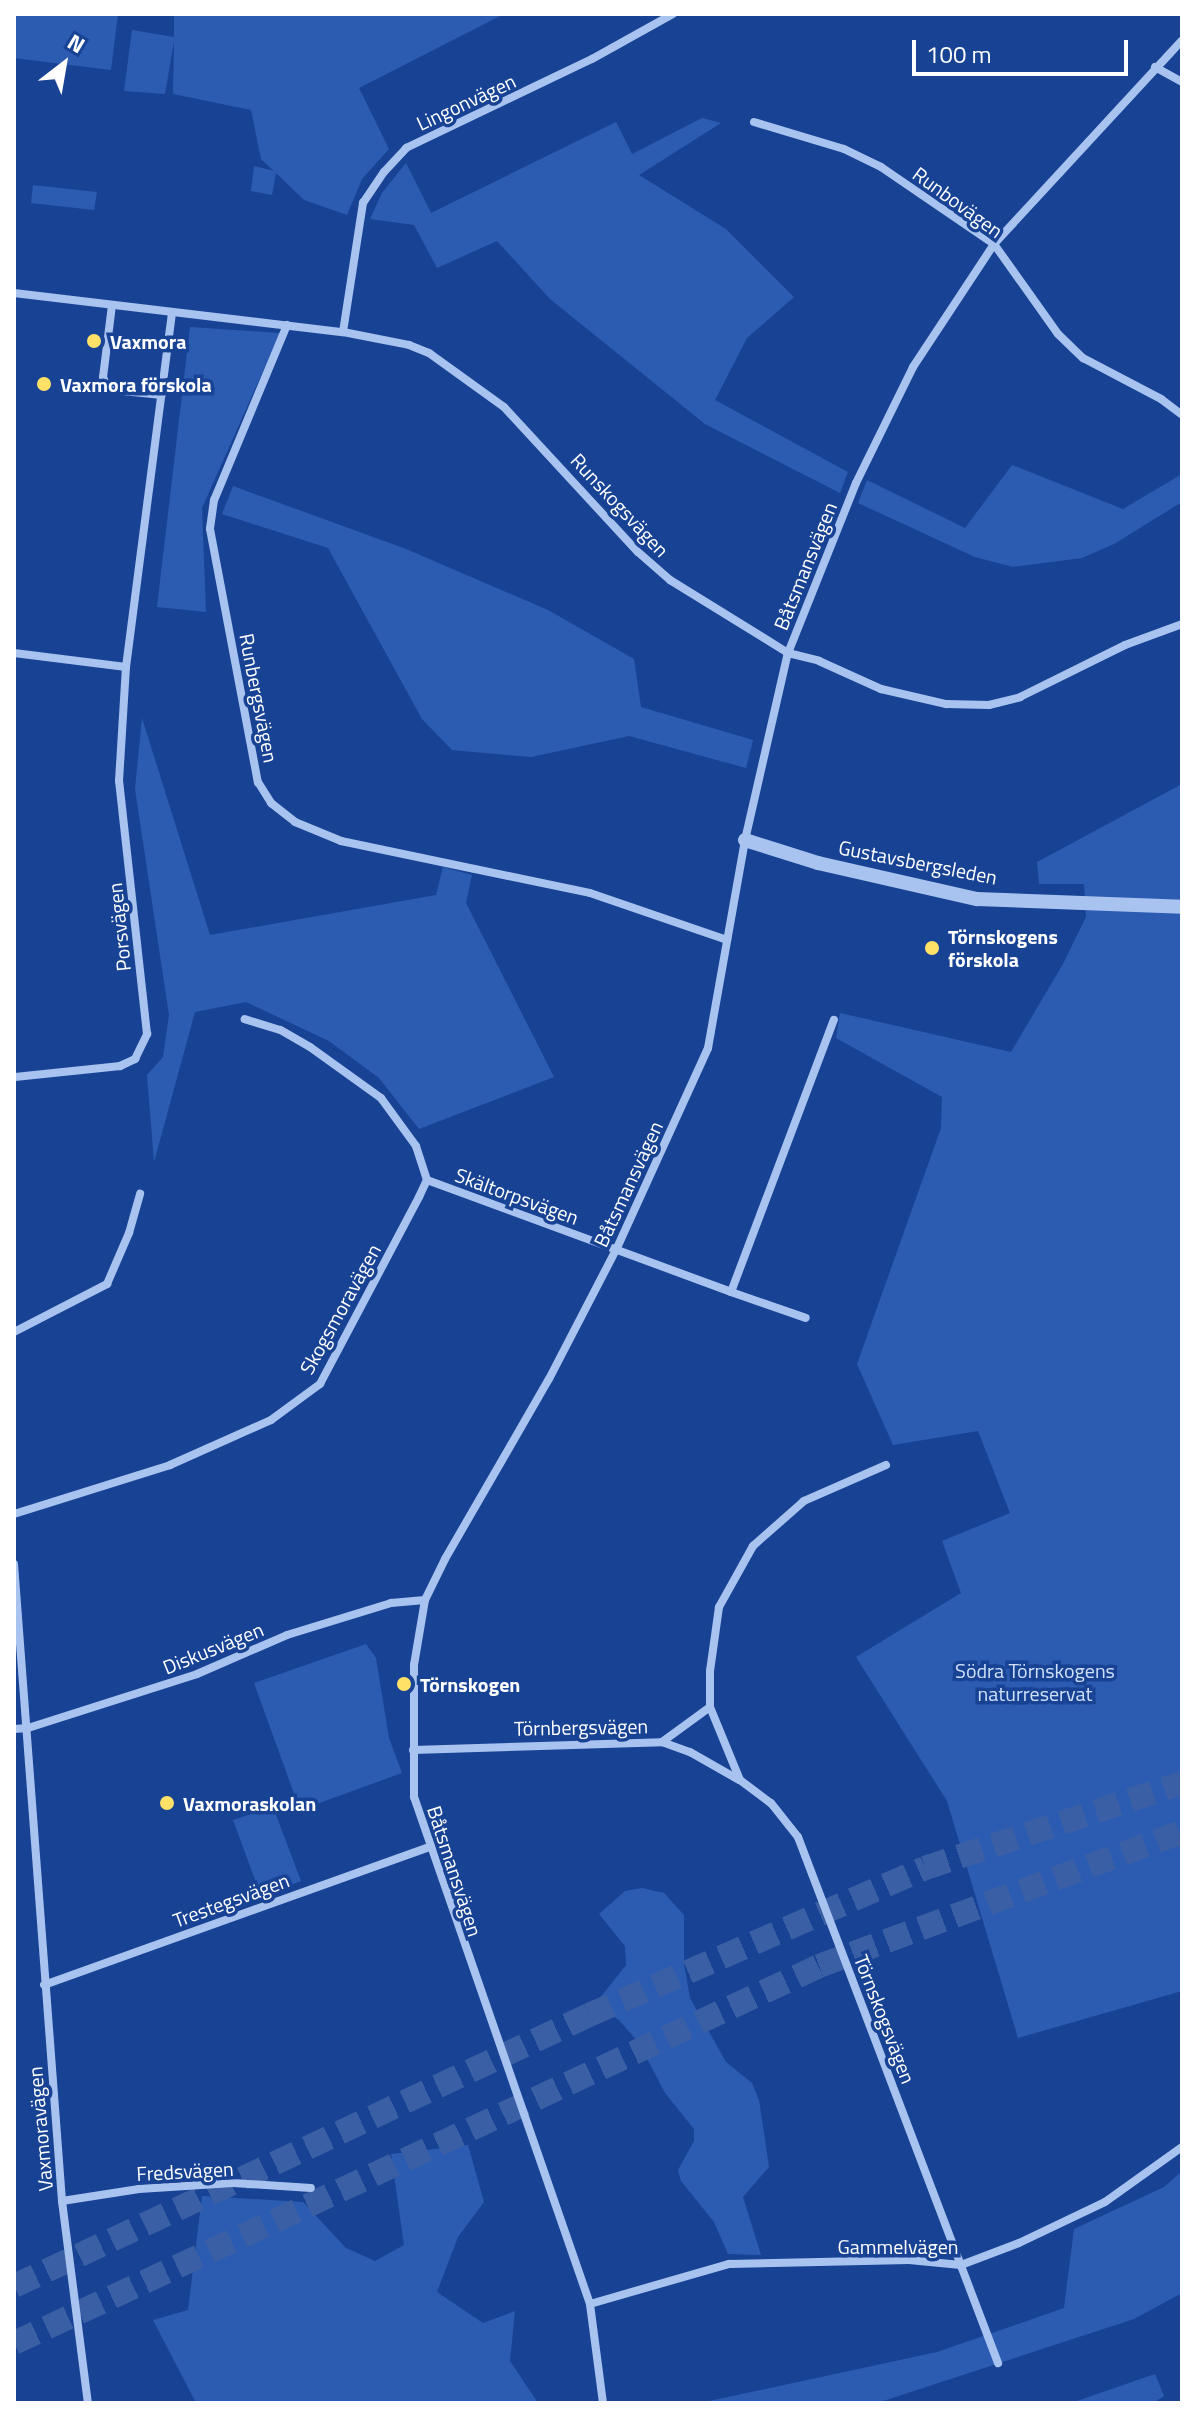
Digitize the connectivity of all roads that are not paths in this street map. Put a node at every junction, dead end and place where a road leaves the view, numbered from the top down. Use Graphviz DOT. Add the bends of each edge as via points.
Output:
graph roads {
  1 [pos="673,14"];
  2 [pos="1182,40"];
  3 [pos="1155,67"];
  4 [pos="1182,82"];
  5 [pos="754,122"];
  6 [pos="994,244"];
  7 [pos="14,293"];
  8 [pos="112,305"];
  9 [pos="172,313"];
  10 [pos="287,325"];
  11 [pos="343,332"];
  12 [pos="162,395"];
  13 [pos="1182,415"];
  14 [pos="1182,624"];
  15 [pos="14,653"];
  16 [pos="788,653"];
  17 [pos="126,667"];
  18 [pos="745,840"];
  19 [pos="1182,907"];
  20 [pos="727,940"];
  21 [pos="245,1019"];
  22 [pos="834,1020"];
  23 [pos="15,1077"];
  24 [pos="427,1180"];
  25 [pos="140,1194"];
  26 [pos="616,1250"];
  27 [pos="731,1292"];
  28 [pos="806,1318"];
  29 [pos="14,1332"];
  30 [pos="886,1465"];
  31 [pos="14,1514"];
  32 [pos="14,1564"];
  33 [pos="425,1600"];
  34 [pos="710,1707"];
  35 [pos="28,1728"];
  36 [pos="14,1729"];
  37 [pos="662,1742"];
  38 [pos="413,1750"];
  39 [pos="740,1780"];
  40 [pos="429,1847"];
  41 [pos="44,1985"];
  42 [pos="1182,2147"];
  43 [pos="311,2188"];
  44 [pos="62,2201"];
  45 [pos="961,2265"];
  46 [pos="590,2304"];
  47 [pos="998,2363"];
  48 [pos="88,2403"];
  49 [pos="603,2403"];
  1 -- 11 [label="street, Lingonvägen" via="406,148 363,203"];
  2 -- 3 [label="street, Båtsmansvägen"];
  3 -- 4 [label="street"];
  3 -- 6 [label="street, Båtsmansvägen"];
  5 -- 6 [label="street, Runbovägen" via="844,149 881,167"];
  6 -- 13 [label="street, Runbovägen" via="1058,334 1083,358"];
  6 -- 16 [label="street, Båtsmansvägen" via="913,367 856,483"];
  7 -- 8 [label="street"];
  8 -- 9 [label="street"];
  8 -- 12 [label="street" via="106,385"];
  9 -- 10 [label="street, Runskogsvägen"];
  9 -- 12 [label="street, Porsvägen"];
  10 -- 11 [label="street, Runskogsvägen"];
  10 -- 20 [label="street, Runbergsvägen" via="214,500 210,529 258,782 271,803 295,822 341,841 590,893"];
  11 -- 16 [label="street, Runskogsvägen" via="409,345 449,365 504,407 670,580"];
  12 -- 17 [label="street, Porsvägen"];
  14 -- 16 [label="street, Runskogsvägen" via="1125,645 1020,697 989,705 946,704 881,689"];
  15 -- 17 [label="street"];
  16 -- 18 [label="street, Båtsmansvägen"];
  17 -- 23 [label="street, Porsvägen" via="119,781 147,1034 135,1059 120,1066"];
  18 -- 19 [label="street, Gustavsbergsleden" via="818,863 977,899"];
  18 -- 20 [label="street, Båtsmansvägen"];
  20 -- 26 [label="street, Båtsmansvägen" via="708,1048"];
  21 -- 24 [label="street" via="310,1047 381,1098 416,1146"];
  22 -- 27 [label="street"];
  24 -- 26 [label="street, Skältorpsvägen"];
  24 -- 31 [label="street, Skogsmoravägen" via="320,1384 271,1420 170,1465"];
  25 -- 29 [label="street" via="107,1284"];
  26 -- 27 [label="street, Skältorpsvägen"];
  26 -- 33 [label="street, Båtsmansvägen"];
  27 -- 28 [label="street, Skältorpsvägen"];
  30 -- 34 [label="street" via="804,1501 753,1546 719,1607"];
  32 -- 35 [label="street, Vaxmoravägen"];
  33 -- 35 [label="street, Diskusvägen" via="391,1603 287,1635 197,1674"];
  33 -- 38 [label="street, Båtsmansvägen" via="414,1665"];
  34 -- 37 [label="street"];
  34 -- 39 [label="street"];
  35 -- 36 [label="street, Diskusvägen"];
  35 -- 41 [label="street, Vaxmoravägen"];
  37 -- 38 [label="street, Törnbergsvägen"];
  37 -- 39 [label="street, Törnbergsvägen"];
  38 -- 40 [label="street, Båtsmansvägen" via="414,1797"];
  39 -- 45 [label="street, Törnskogsvägen" via="771,1803 798,1837"];
  40 -- 41 [label="street, Trestegsvägen"];
  40 -- 46 [label="street, Båtsmansvägen"];
  41 -- 44 [label="street, Vaxmoravägen"];
  42 -- 45 [label="street, Gammelvägen" via="1105,2202"];
  43 -- 44 [label="street, Fredsvägen" via="218,2184"];
  44 -- 48 [label="street, Vaxmoravägen"];
  45 -- 46 [label="street, Gammelvägen" via="909,2260 729,2264"];
  45 -- 47 [label="street, Törnskogsvägen"];
  46 -- 49 [label="street, Båtsmansvägen"];
}
